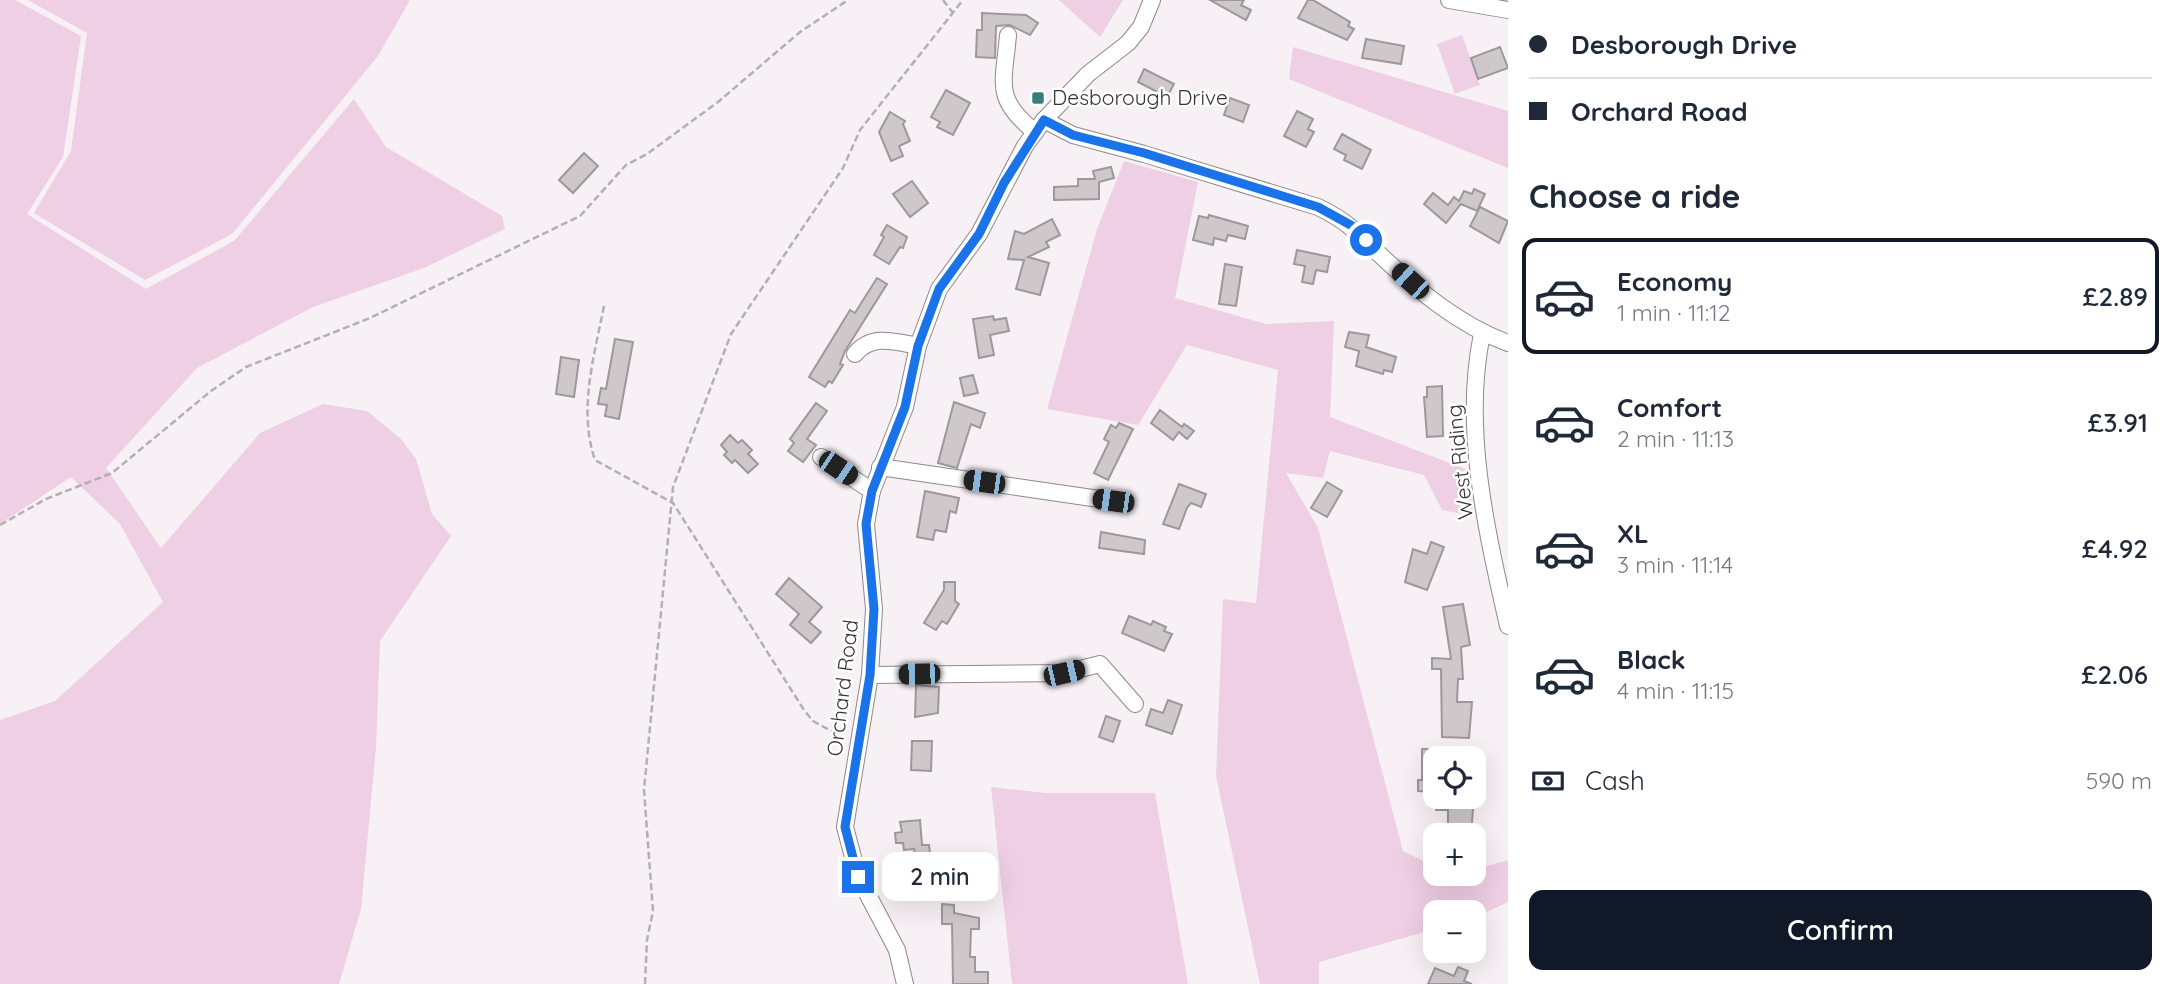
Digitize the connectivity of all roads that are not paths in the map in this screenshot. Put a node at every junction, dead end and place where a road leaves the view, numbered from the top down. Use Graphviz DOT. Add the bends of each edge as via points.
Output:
graph roads {
  1 [pos="1152,0"];
  2 [pos="1449,0"];
  3 [pos="1504,8"];
  4 [pos="1009,35"];
  5 [pos="1040,126"];
  6 [pos="1482,334"];
  7 [pos="1508,343"];
  8 [pos="918,346"];
  9 [pos="855,354"];
  10 [pos="821,457"];
  11 [pos="880,467"];
  12 [pos="872,491"];
  13 [pos="1113,501"];
  14 [pos="1508,626"];
  15 [pos="870,675"];
  16 [pos="1135,704"];
  17 [pos="905,984"];
  1 -- 5 [label="street, Orchard Road" via="1141,27 1128,43 1088,74"];
  2 -- 3 [label="street"];
  4 -- 5 [label="street" via="1005,94 1013,114"];
  5 -- 6 [label="street" via="1144,153 1338,216 1428,297"];
  5 -- 8 [label="street, Orchard Road" via="979,234 939,289"];
  6 -- 7 [label="street"];
  6 -- 14 [label="street, West Riding" via="1474,426 1491,547"];
  8 -- 9 [label="street" via="880,339 862,345"];
  8 -- 11 [label="street, Orchard Road" via="905,407"];
  10 -- 12 [label="street"];
  11 -- 12 [label="street, Orchard Road"];
  11 -- 13 [label="street"];
  12 -- 15 [label="street, Orchard Road" via="866,524 874,609"];
  15 -- 16 [label="street" via="1064,673 1100,664"];
  15 -- 17 [label="street, Orchard Road" via="845,827 858,877 897,950"];
}
